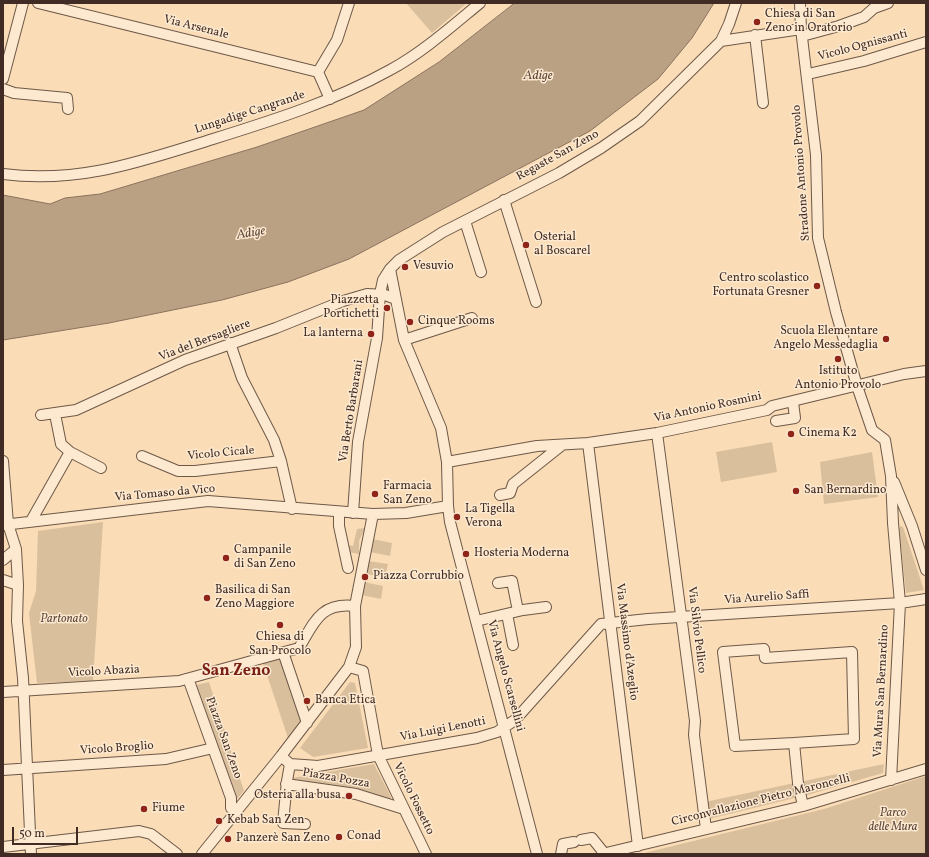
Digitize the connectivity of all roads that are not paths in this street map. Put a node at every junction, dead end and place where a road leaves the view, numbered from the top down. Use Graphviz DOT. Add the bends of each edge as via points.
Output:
graph roads {
  1 [pos="23,3"];
  2 [pos="38,3"];
  3 [pos="349,3"];
  4 [pos="480,3"];
  5 [pos="736,3"];
  6 [pos="800,3"];
  7 [pos="888,3"];
  8 [pos="802,32"];
  9 [pos="755,34"];
  10 [pos="721,41"];
  11 [pos="926,42"];
  12 [pos="318,72"];
  13 [pos="808,74"];
  14 [pos="3,79"];
  15 [pos="3,89"];
  16 [pos="330,99"];
  17 [pos="762,103"];
  18 [pos="68,109"];
  19 [pos="3,174"];
  20 [pos="504,200"];
  21 [pos="465,221"];
  22 [pos="390,270"];
  23 [pos="481,272"];
  24 [pos="380,294"];
  25 [pos="396,299"];
  26 [pos="536,302"];
  27 [pos="472,318"];
  28 [pos="404,340"];
  29 [pos="230,343"];
  30 [pos="926,371"];
  31 [pos="857,386"];
  32 [pos="792,402"];
  33 [pos="55,414"];
  34 [pos="41,415"];
  35 [pos="776,421"];
  36 [pos="657,433"];
  37 [pos="588,442"];
  38 [pos="562,445"];
  39 [pos="70,452"];
  40 [pos="142,456"];
  41 [pos="3,461"];
  42 [pos="281,461"];
  43 [pos="447,462"];
  44 [pos="101,468"];
  45 [pos="892,476"];
  46 [pos="500,494"];
  47 [pos="448,506"];
  48 [pos="292,509"];
  49 [pos="339,512"];
  50 [pos="353,513"];
  51 [pos="373,514"];
  52 [pos="31,520"];
  53 [pos="5,523"];
  54 [pos="16,550"];
  55 [pos="3,560"];
  56 [pos="348,568"];
  57 [pos="926,570"];
  58 [pos="3,580"];
  59 [pos="498,583"];
  60 [pos="18,585"];
  61 [pos="926,599"];
  62 [pos="900,603"];
  63 [pos="355,606"];
  64 [pos="546,607"];
  65 [pos="518,611"];
  66 [pos="507,614"];
  67 [pos="681,616"];
  68 [pos="476,621"];
  69 [pos="610,622"];
  70 [pos="513,645"];
  71 [pos="281,653"];
  72 [pos="349,667"];
  73 [pos="186,679"];
  74 [pos="24,690"];
  75 [pos="3,692"];
  76 [pos="307,723"];
  77 [pos="504,728"];
  78 [pos="794,743"];
  79 [pos="209,750"];
  80 [pos="378,755"];
  81 [pos="281,756"];
  82 [pos="290,764"];
  83 [pos="27,769"];
  84 [pos="926,769"];
  85 [pos="3,770"];
  86 [pos="891,780"];
  87 [pos="286,784"];
  88 [pos="803,806"];
  89 [pos="231,808"];
  90 [pos="404,809"];
  91 [pos="305,824"];
  92 [pos="706,829"];
  93 [pos="638,846"];
  94 [pos="3,847"];
  95 [pos="31,849"];
  96 [pos="177,854"];
  97 [pos="202,854"];
  98 [pos="426,854"];
  99 [pos="537,854"];
  100 [pos="561,854"];
  101 [pos="603,854"];
  1 -- 14 [label="street"];
  2 -- 12 [label="street, Via Arsenale"];
  3 -- 12 [label="street" via="337,40"];
  4 -- 16 [label="street, Lungadige Cangrande" via="426,47 391,69"];
  5 -- 10 [label="street, Regaste San Zeno" via="730,24"];
  6 -- 8 [label="street, Stradone Antonio Provolo"];
  7 -- 8 [label="street" via="852,22"];
  8 -- 9 [label="street"];
  8 -- 13 [label="street, Stradone Antonio Provolo"];
  9 -- 10 [label="street"];
  9 -- 17 [label="street"];
  10 -- 20 [label="street, Regaste San Zeno" via="640,121 559,173"];
  11 -- 13 [label="street, Vicolo Ognissanti" via="864,61"];
  12 -- 16 [label="street"];
  13 -- 31 [label="street, Stradone Antonio Provolo" via="816,155 818,238"];
  15 -- 18 [label="street" via="14,93 67,98"];
  16 -- 19 [label="street, Lungadige Cangrande" via="294,114 101,172 48,178"];
  20 -- 21 [label="street, Regaste San Zeno"];
  20 -- 26 [label="street"];
  21 -- 22 [label="street, Regaste San Zeno" via="399,260"];
  21 -- 23 [label="street"];
  22 -- 24 [label="street" via="383,280"];
  22 -- 25 [label="street"];
  24 -- 25 [label="street"];
  24 -- 29 [label="street, Via del Bersagliere" via="367,294 342,301 276,328"];
  24 -- 50 [label="street, Via Berto Barbarani" via="377,338 358,442"];
  25 -- 28 [label="street"];
  27 -- 28 [label="street"];
  28 -- 43 [label="street, Via Angelo Scarsellini" via="441,428"];
  29 -- 33 [label="street, Via del Bersagliere" via="185,360 76,410"];
  29 -- 42 [label="street" via="242,378 274,440"];
  30 -- 31 [label="street, Via Antonio Rosmini"];
  31 -- 32 [label="street, Via Antonio Rosmini"];
  31 -- 45 [label="street, Stradone Antonio Provolo" via="872,430 885,440"];
  32 -- 35 [label="street" via="795,418"];
  32 -- 36 [label="street, Via Antonio Rosmini" via="772,406 767,410"];
  33 -- 34 [label="street, Via del Bersagliere"];
  33 -- 39 [label="street" via="61,444"];
  36 -- 37 [label="street, Via Antonio Rosmini"];
  36 -- 67 [label="street, Via Silvio Pellico"];
  37 -- 38 [label="street, Via Antonio Rosmini"];
  37 -- 69 [label="street, Via Massimo d'Azeglio"];
  38 -- 43 [label="street, Via Antonio Rosmini" via="537,446"];
  38 -- 46 [label="street" via="513,484 510,493"];
  39 -- 44 [label="street"];
  39 -- 52 [label="street"];
  40 -- 42 [label="street, Vicolo Cicale" via="178,471 195,472"];
  41 -- 53 [label="street"];
  42 -- 48 [label="street"];
  43 -- 47 [label="street, Via Angelo Scarsellini"];
  45 -- 57 [label="street"];
  45 -- 62 [label="street, Via Mura San Bernardino"];
  47 -- 51 [label="street" via="406,513"];
  47 -- 68 [label="street, Via Angelo Scarsellini"];
  48 -- 49 [label="street, Via Tomaso da Vico"];
  48 -- 52 [label="street, Via Tomaso da Vico" via="208,501"];
  49 -- 50 [label="street, Via Tomaso da Vico"];
  49 -- 56 [label="street" via="339,526"];
  50 -- 51 [label="street"];
  51 -- 63 [label="street"];
  52 -- 53 [label="street, Via Tomaso da Vico"];
  53 -- 54 [label="street"];
  54 -- 55 [label="street"];
  54 -- 60 [label="street"];
  58 -- 60 [label="street"];
  59 -- 65 [label="street" via="512,581"];
  60 -- 74 [label="street" via="17,621"];
  61 -- 62 [label="street, Via Aurelio Saffi"];
  62 -- 67 [label="street, Via Aurelio Saffi"];
  62 -- 86 [label="street, Via Mura San Bernardino"];
  63 -- 71 [label="street" via="342,605 317,616 299,648"];
  63 -- 72 [label="street" via="356,647"];
  64 -- 65 [label="street"];
  65 -- 66 [label="street"];
  66 -- 68 [label="street"];
  66 -- 70 [label="street"];
  67 -- 69 [label="street, Via Aurelio Saffi"];
  67 -- 92 [label="street, Via Silvio Pellico"];
  68 -- 77 [label="street, Via Angelo Scarsellini"];
  69 -- 77 [label="street, Via Luigi Lenotti" via="601,624 515,720"];
  69 -- 93 [label="street, Via Massimo d'Azeglio"];
  71 -- 73 [label="street"];
  71 -- 76 [label="street"];
  72 -- 76 [label="street"];
  72 -- 80 [label="street" via="363,671"];
  73 -- 74 [label="street, Vicolo Abazia"];
  73 -- 89 [label="street, Piazza San Zeno" via="231,798"];
  74 -- 75 [label="street, Vicolo Abazia"];
  74 -- 83 [label="street"];
  76 -- 81 [label="street"];
  77 -- 80 [label="street, Via Luigi Lenotti" via="477,738"];
  77 -- 99 [label="street, Via Angelo Scarsellini"];
  78 -- 78 [label="street" via="854,739 852,652 765,658 764,649 723,652 735,746"];
  78 -- 88 [label="street"];
  79 -- 83 [label="street, Vicolo Broglio" via="166,759"];
  80 -- 82 [label="street, Piazza Pozza" via="318,766"];
  80 -- 90 [label="street, Vicolo Fossetto"];
  81 -- 82 [label="street, Piazza Pozza"];
  81 -- 97 [label="street"];
  82 -- 87 [label="street, Piazza Pozza"];
  83 -- 85 [label="street, Vicolo Broglio"];
  83 -- 95 [label="street"];
  84 -- 86 [label="street, Circonvallazione Pietro Maroncelli"];
  86 -- 88 [label="street, Circonvallazione Pietro Maroncelli"];
  87 -- 90 [label="street, Piazza Pozza" via="356,794"];
  87 -- 91 [label="street, Piazza Pozza" via="283,823"];
  88 -- 92 [label="street, Circonvallazione Pietro Maroncelli"];
  90 -- 98 [label="street, Vicolo Fossetto"];
  92 -- 93 [label="street, Circonvallazione Pietro Maroncelli"];
  93 -- 101 [label="street, Circonvallazione Pietro Maroncelli"];
  94 -- 95 [label="street"];
  95 -- 96 [label="street" via="139,832 151,834"];
  100 -- 101 [label="street" via="563,844 592,838"];
}
